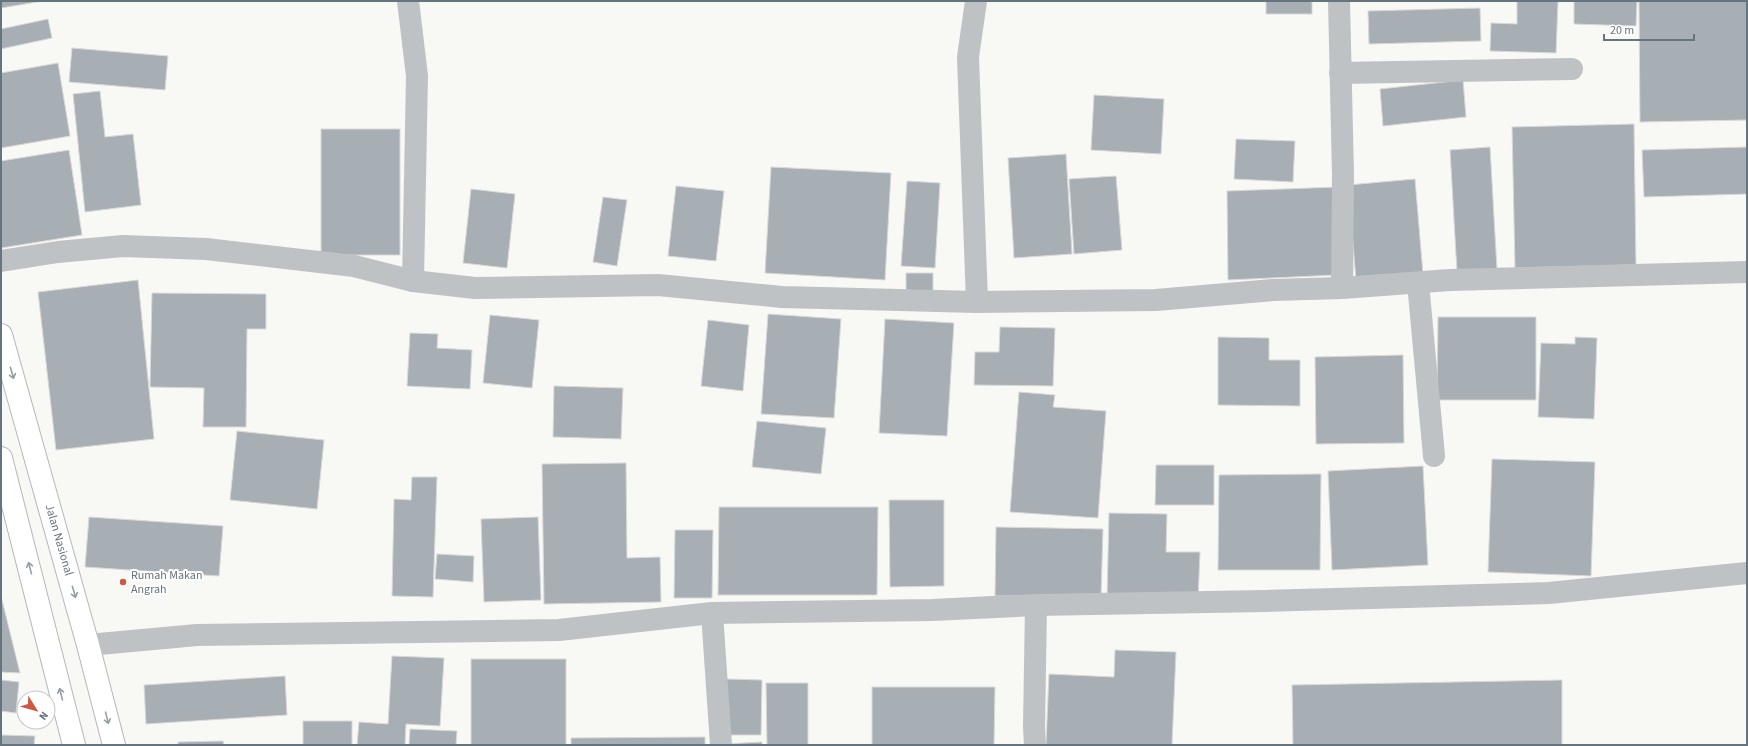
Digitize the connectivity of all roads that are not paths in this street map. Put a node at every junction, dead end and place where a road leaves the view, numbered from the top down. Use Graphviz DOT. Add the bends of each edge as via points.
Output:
graph roads {
  1 [pos="408,1"];
  2 [pos="976,1"];
  3 [pos="1339,1"];
  4 [pos="1572,69"];
  5 [pos="1340,73"];
  6 [pos="1,261"];
  7 [pos="1747,272"];
  8 [pos="413,281"];
  9 [pos="1418,283"];
  10 [pos="1342,288"];
  11 [pos="977,302"];
  12 [pos="1,335"];
  13 [pos="1434,456"];
  14 [pos="1,458"];
  15 [pos="1747,573"];
  16 [pos="1036,605"];
  17 [pos="712,613"];
  18 [pos="88,645"];
  19 [pos="74,745"];
  20 [pos="114,745"];
  21 [pos="720,745"];
  22 [pos="1035,745"];
  1 -- 8 [label="street" via="416,76"];
  2 -- 11 [label="street" via="968,57"];
  3 -- 5 [label="street"];
  4 -- 5 [label="street"];
  5 -- 10 [label="street" via="1343,175"];
  6 -- 8 [label="street" via="123,246 206,249 354,266"];
  7 -- 9 [label="street"];
  8 -- 11 [label="street" via="475,288 658,285 782,297"];
  9 -- 10 [label="street"];
  9 -- 13 [label="street"];
  10 -- 11 [label="street" via="1273,290 1156,300"];
  12 -- 18 [label="highway, Jalan Nasional, one-way"];
  19 -- 14 [label="highway, one-way"];
  15 -- 16 [label="street" via="1549,593"];
  16 -- 17 [label="street" via="932,610"];
  16 -- 22 [label="street"];
  17 -- 18 [label="street" via="559,630 197,635"];
  17 -- 21 [label="street"];
  18 -- 20 [label="highway, Jalan Nasional, one-way"];
}
